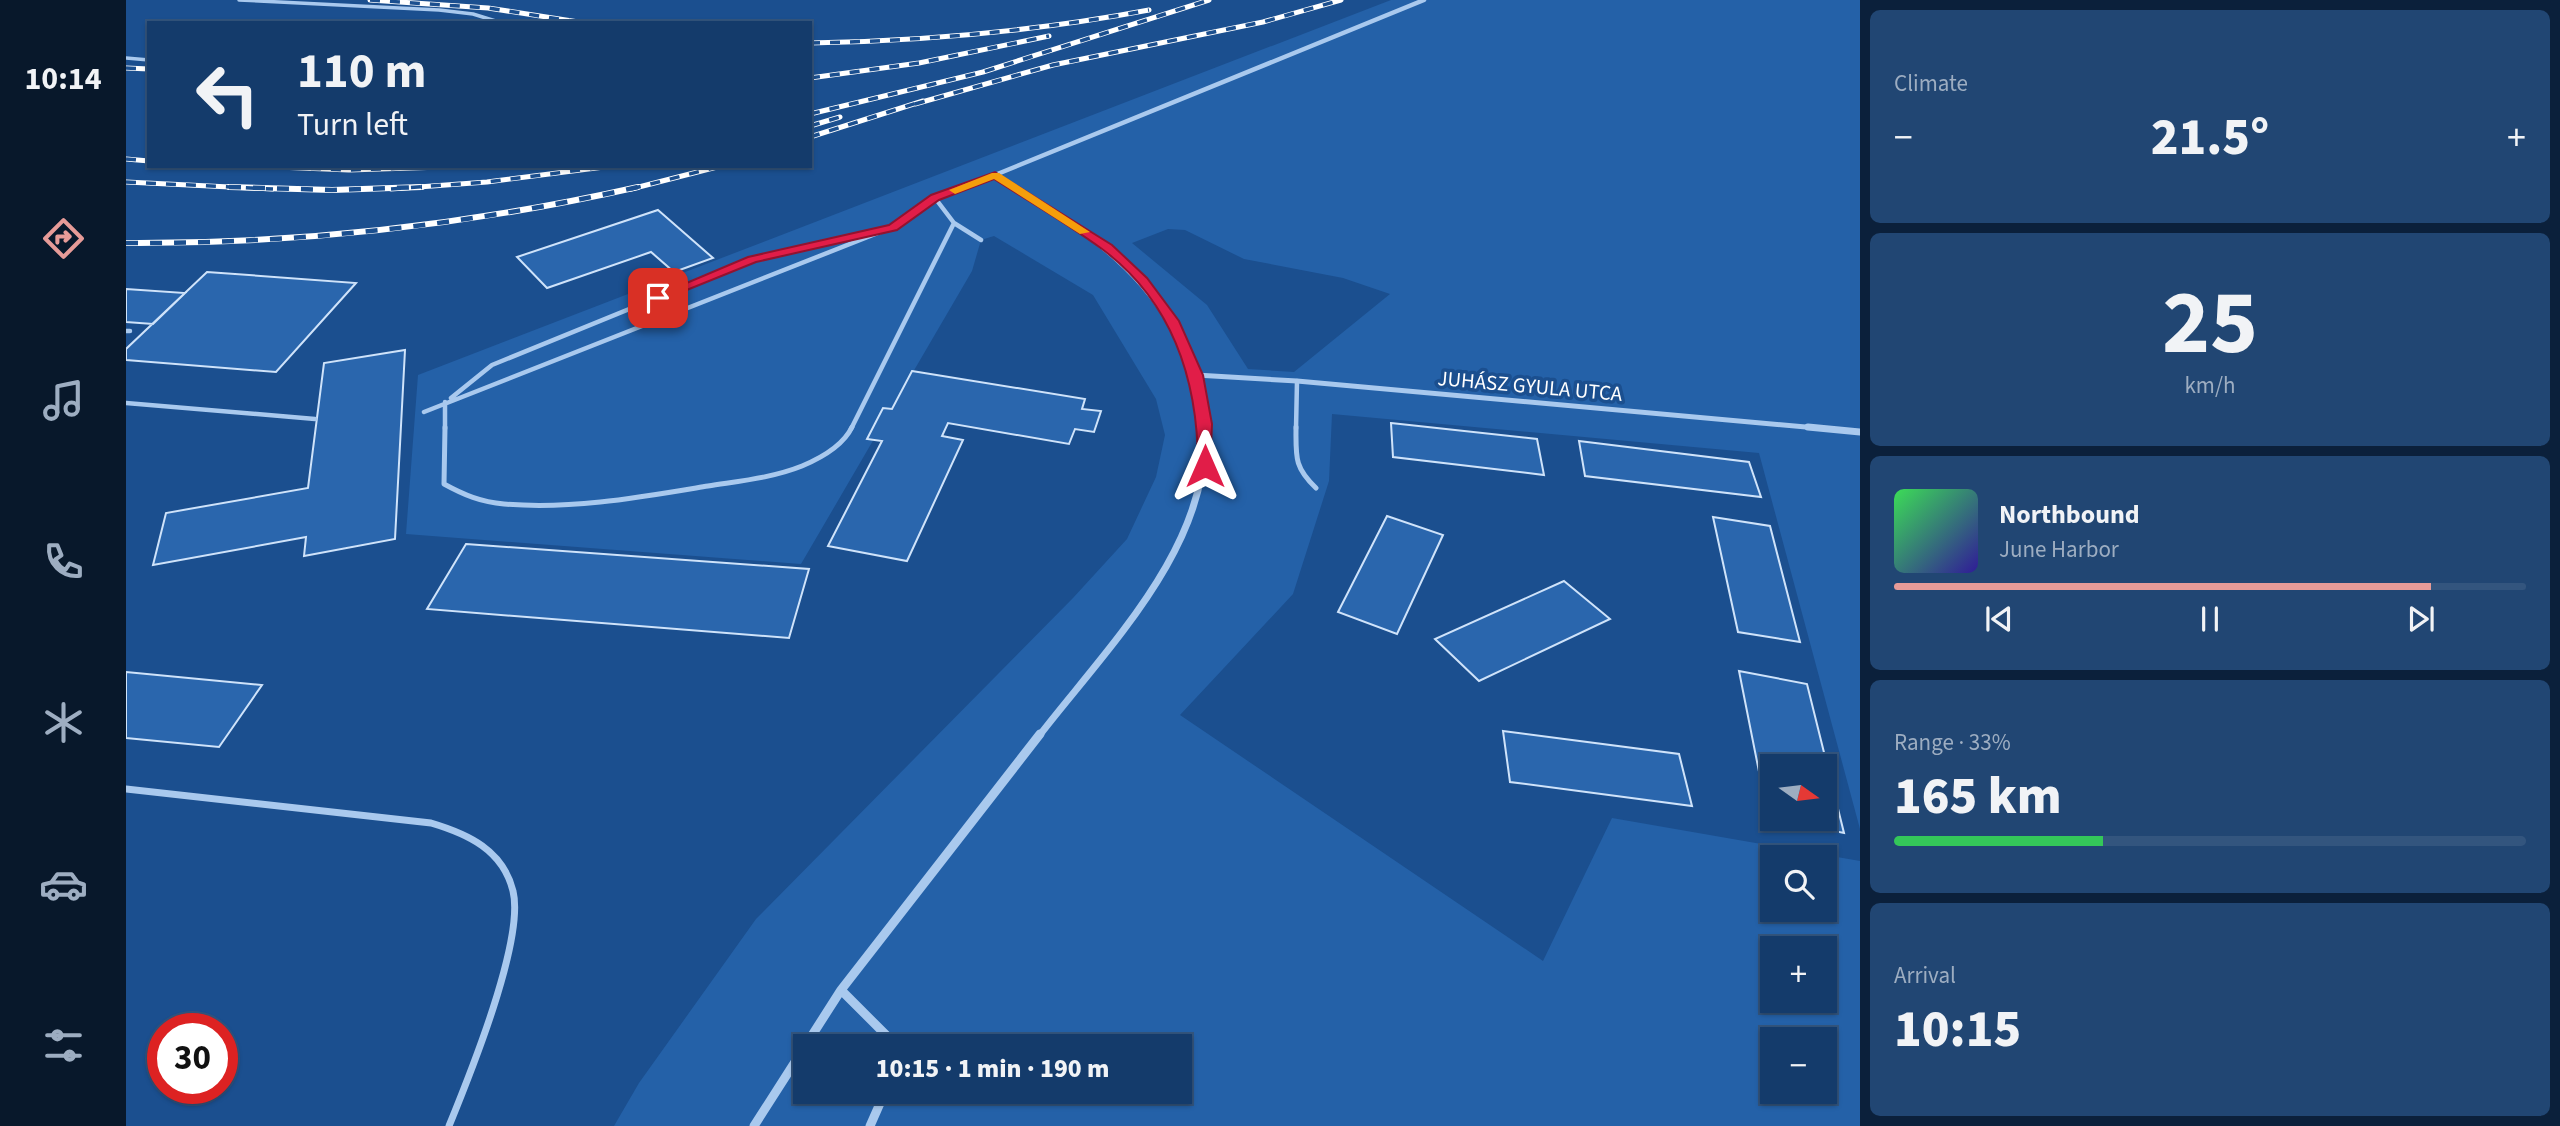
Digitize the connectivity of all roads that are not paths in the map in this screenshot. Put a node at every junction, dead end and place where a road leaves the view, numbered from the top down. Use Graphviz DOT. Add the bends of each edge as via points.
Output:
graph roads {
  1 [pos="239,0"];
  2 [pos="1424,0"];
  3 [pos="496,21"];
  4 [pos="126,58"];
  5 [pos="147,60"];
  6 [pos="995,175"];
  7 [pos="935,198"];
  8 [pos="954,223"];
  9 [pos="893,228"];
  10 [pos="981,240"];
  11 [pos="1196,375"];
  12 [pos="1297,381"];
  13 [pos="445,402"];
  14 [pos="126,403"];
  15 [pos="424,412"];
  16 [pos="316,419"];
  17 [pos="1860,432"];
  18 [pos="1316,488"];
  19 [pos="126,789"];
  20 [pos="841,990"];
  21 [pos="885,1034"];
  22 [pos="880,1104"];
  23 [pos="449,1126"];
  24 [pos="754,1126"];
  25 [pos="870,1126"];
  1 -- 3 [label="lane" via="447,11"];
  2 -- 6 [label="street"];
  4 -- 5 [label="lane"];
  6 -- 7 [label="lane"];
  6 -- 11 [label="street" via="1108,248 1143,281 1174,324"];
  7 -- 8 [label="lane"];
  7 -- 9 [label="lane"];
  8 -- 10 [label="lane"];
  8 -- 13 [label="lane" via="850,432 836,449 795,469 577,504 529,506 468,499 444,484"];
  9 -- 13 [label="lane"];
  9 -- 13 [label="lane" via="752,259 492,365"];
  11 -- 12 [label="street, JUHÁSZ GYULA UTCA"];
  11 -- 20 [label="street" via="1205,424 1205,466 1193,513 1173,556 1110,647"];
  12 -- 17 [label="street, JUHÁSZ GYULA UTCA"];
  12 -- 18 [label="lane" via="1296,456 1300,473"];
  13 -- 15 [label="lane"];
  14 -- 16 [label="lane"];
  19 -- 23 [label="lane" via="431,823 468,834 488,848 514,893 514,921 469,1082"];
  20 -- 21 [label="street"];
  20 -- 24 [label="street"];
  22 -- 25 [label="street"];
}
